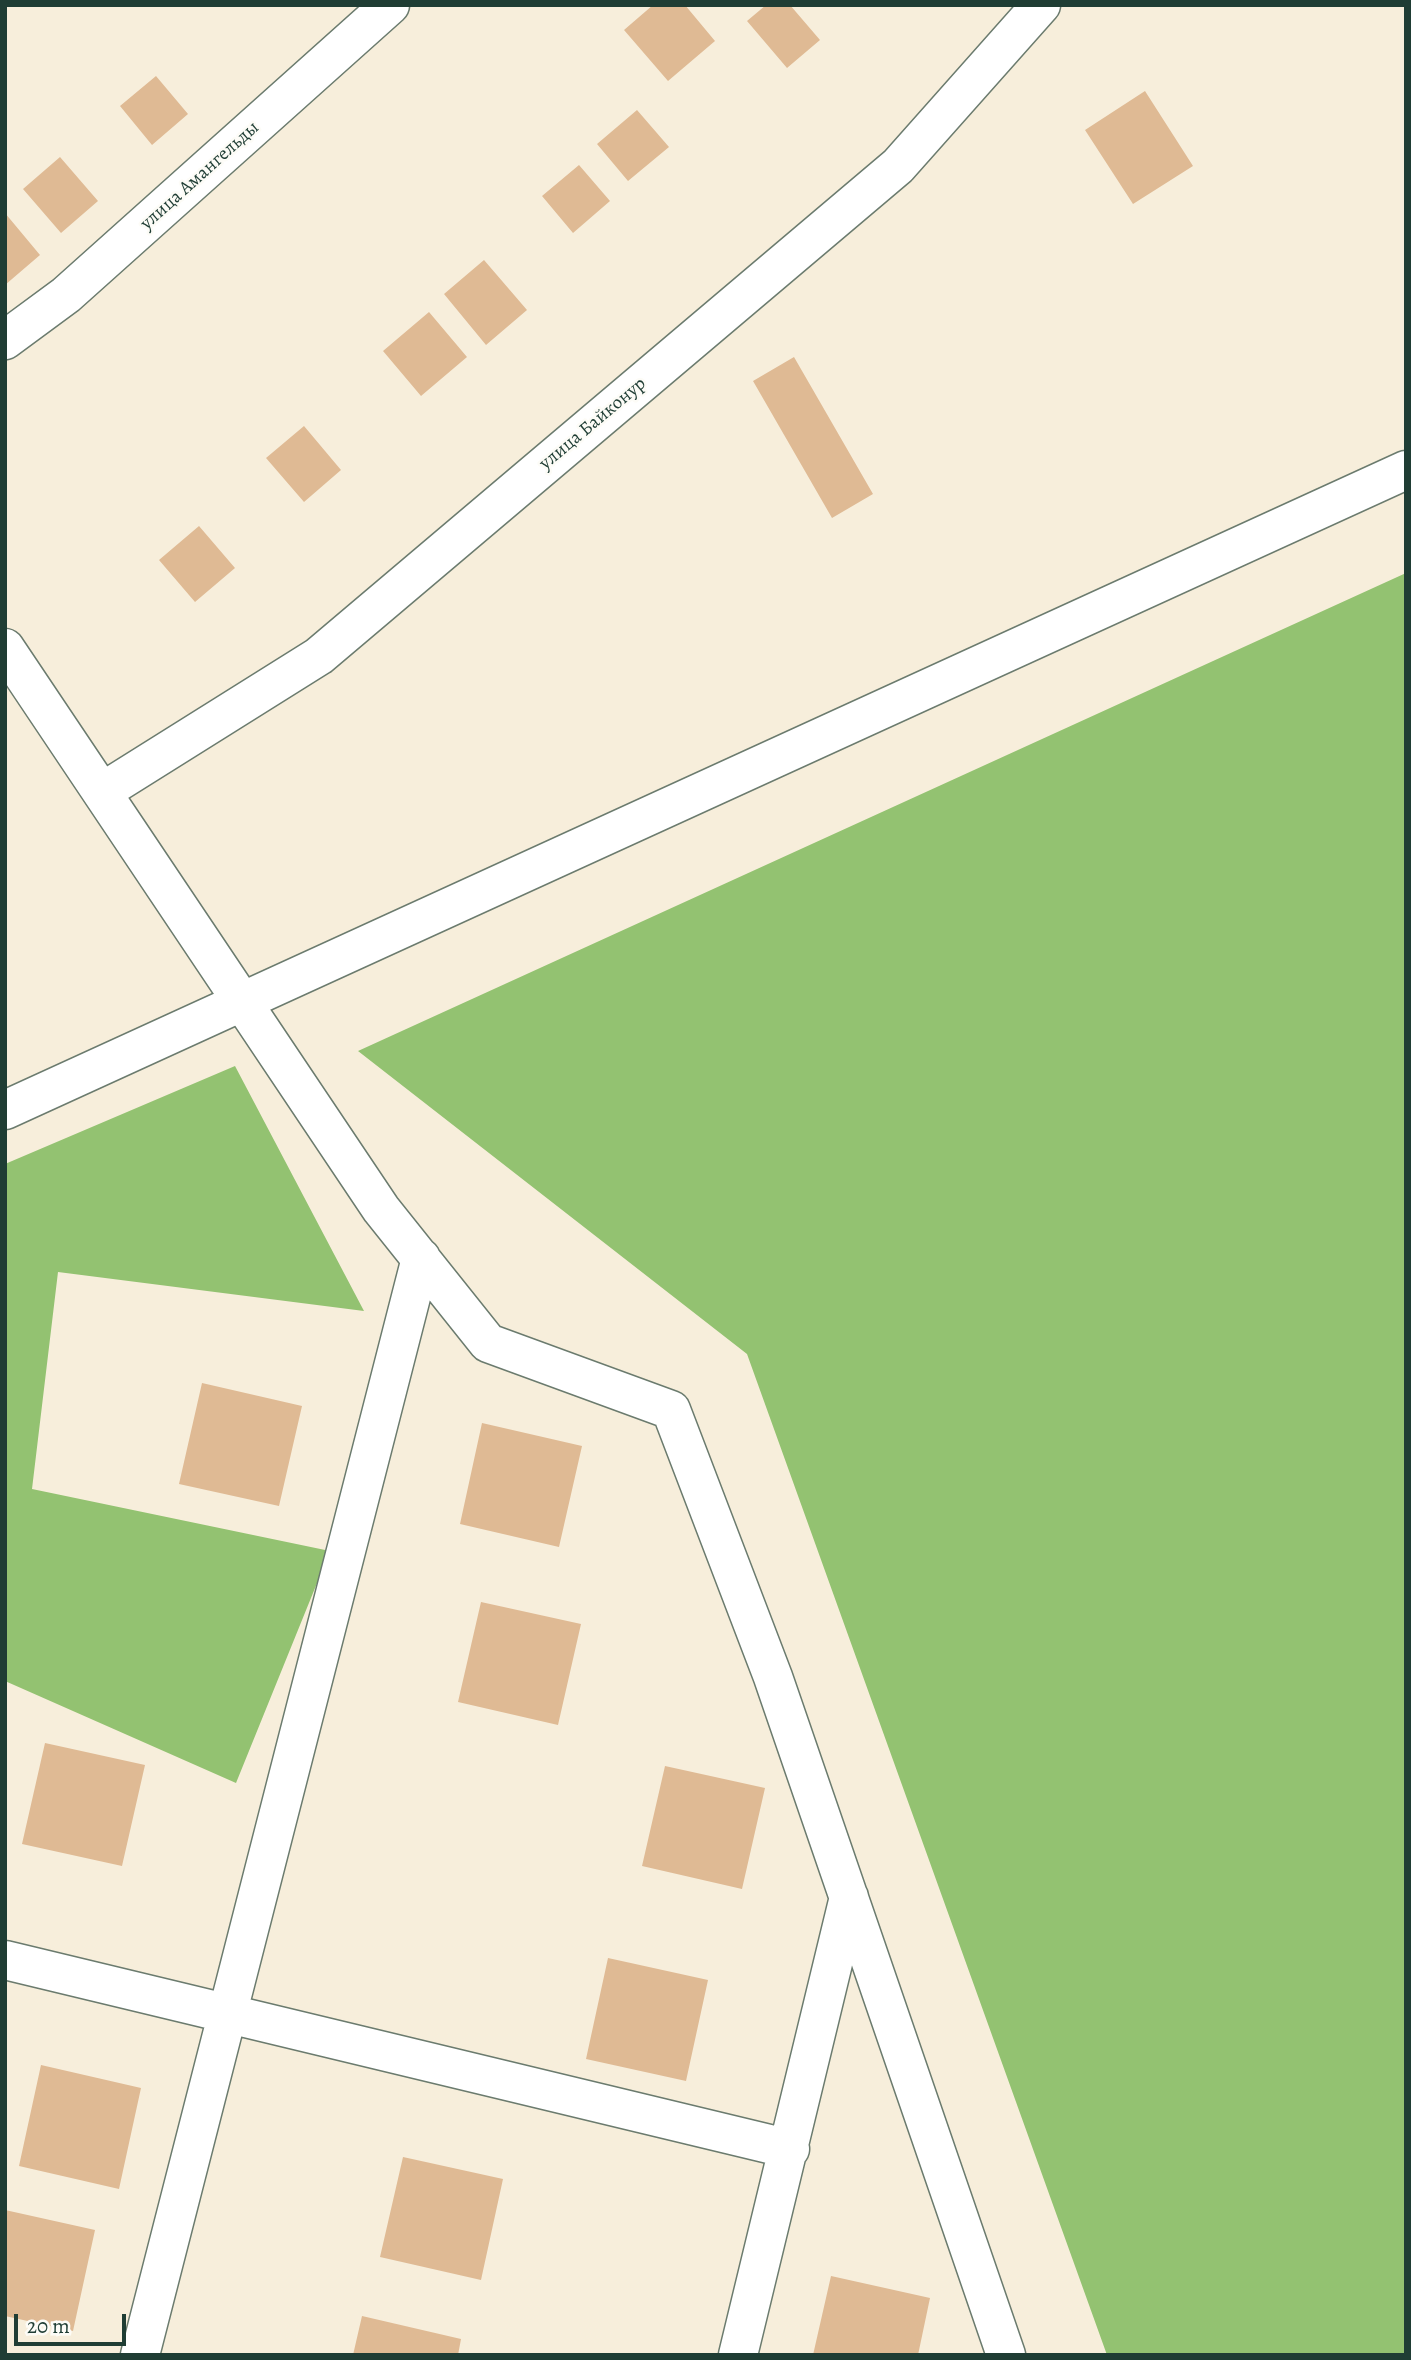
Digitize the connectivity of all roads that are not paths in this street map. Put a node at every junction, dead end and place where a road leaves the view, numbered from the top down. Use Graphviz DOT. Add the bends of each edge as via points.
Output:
graph roads {
  1 [pos="390,5"];
  2 [pos="1041,5"];
  3 [pos="5,340"];
  4 [pos="1406,470"];
  5 [pos="5,648"];
  6 [pos="102,792"];
  7 [pos="243,1002"];
  8 [pos="5,1111"];
  9 [pos="421,1258"];
  10 [pos="849,1897"];
  11 [pos="5,1960"];
  12 [pos="228,2013"];
  13 [pos="790,2149"];
  14 [pos="141,2355"];
  15 [pos="738,2355"];
  16 [pos="1006,2355"];
  1 -- 3 [label="street, улица Амангельды" via="66,295"];
  2 -- 6 [label="street, улица Байконур" via="898,166 319,656"];
  4 -- 7 [label="street"];
  5 -- 6 [label="street"];
  6 -- 7 [label="street"];
  7 -- 8 [label="street"];
  7 -- 9 [label="street" via="381,1209"];
  9 -- 10 [label="street" via="488,1343 671,1410 773,1676"];
  9 -- 12 [label="street"];
  10 -- 13 [label="street"];
  10 -- 16 [label="street"];
  11 -- 12 [label="street"];
  12 -- 13 [label="street"];
  12 -- 14 [label="street"];
  13 -- 15 [label="street"];
}
